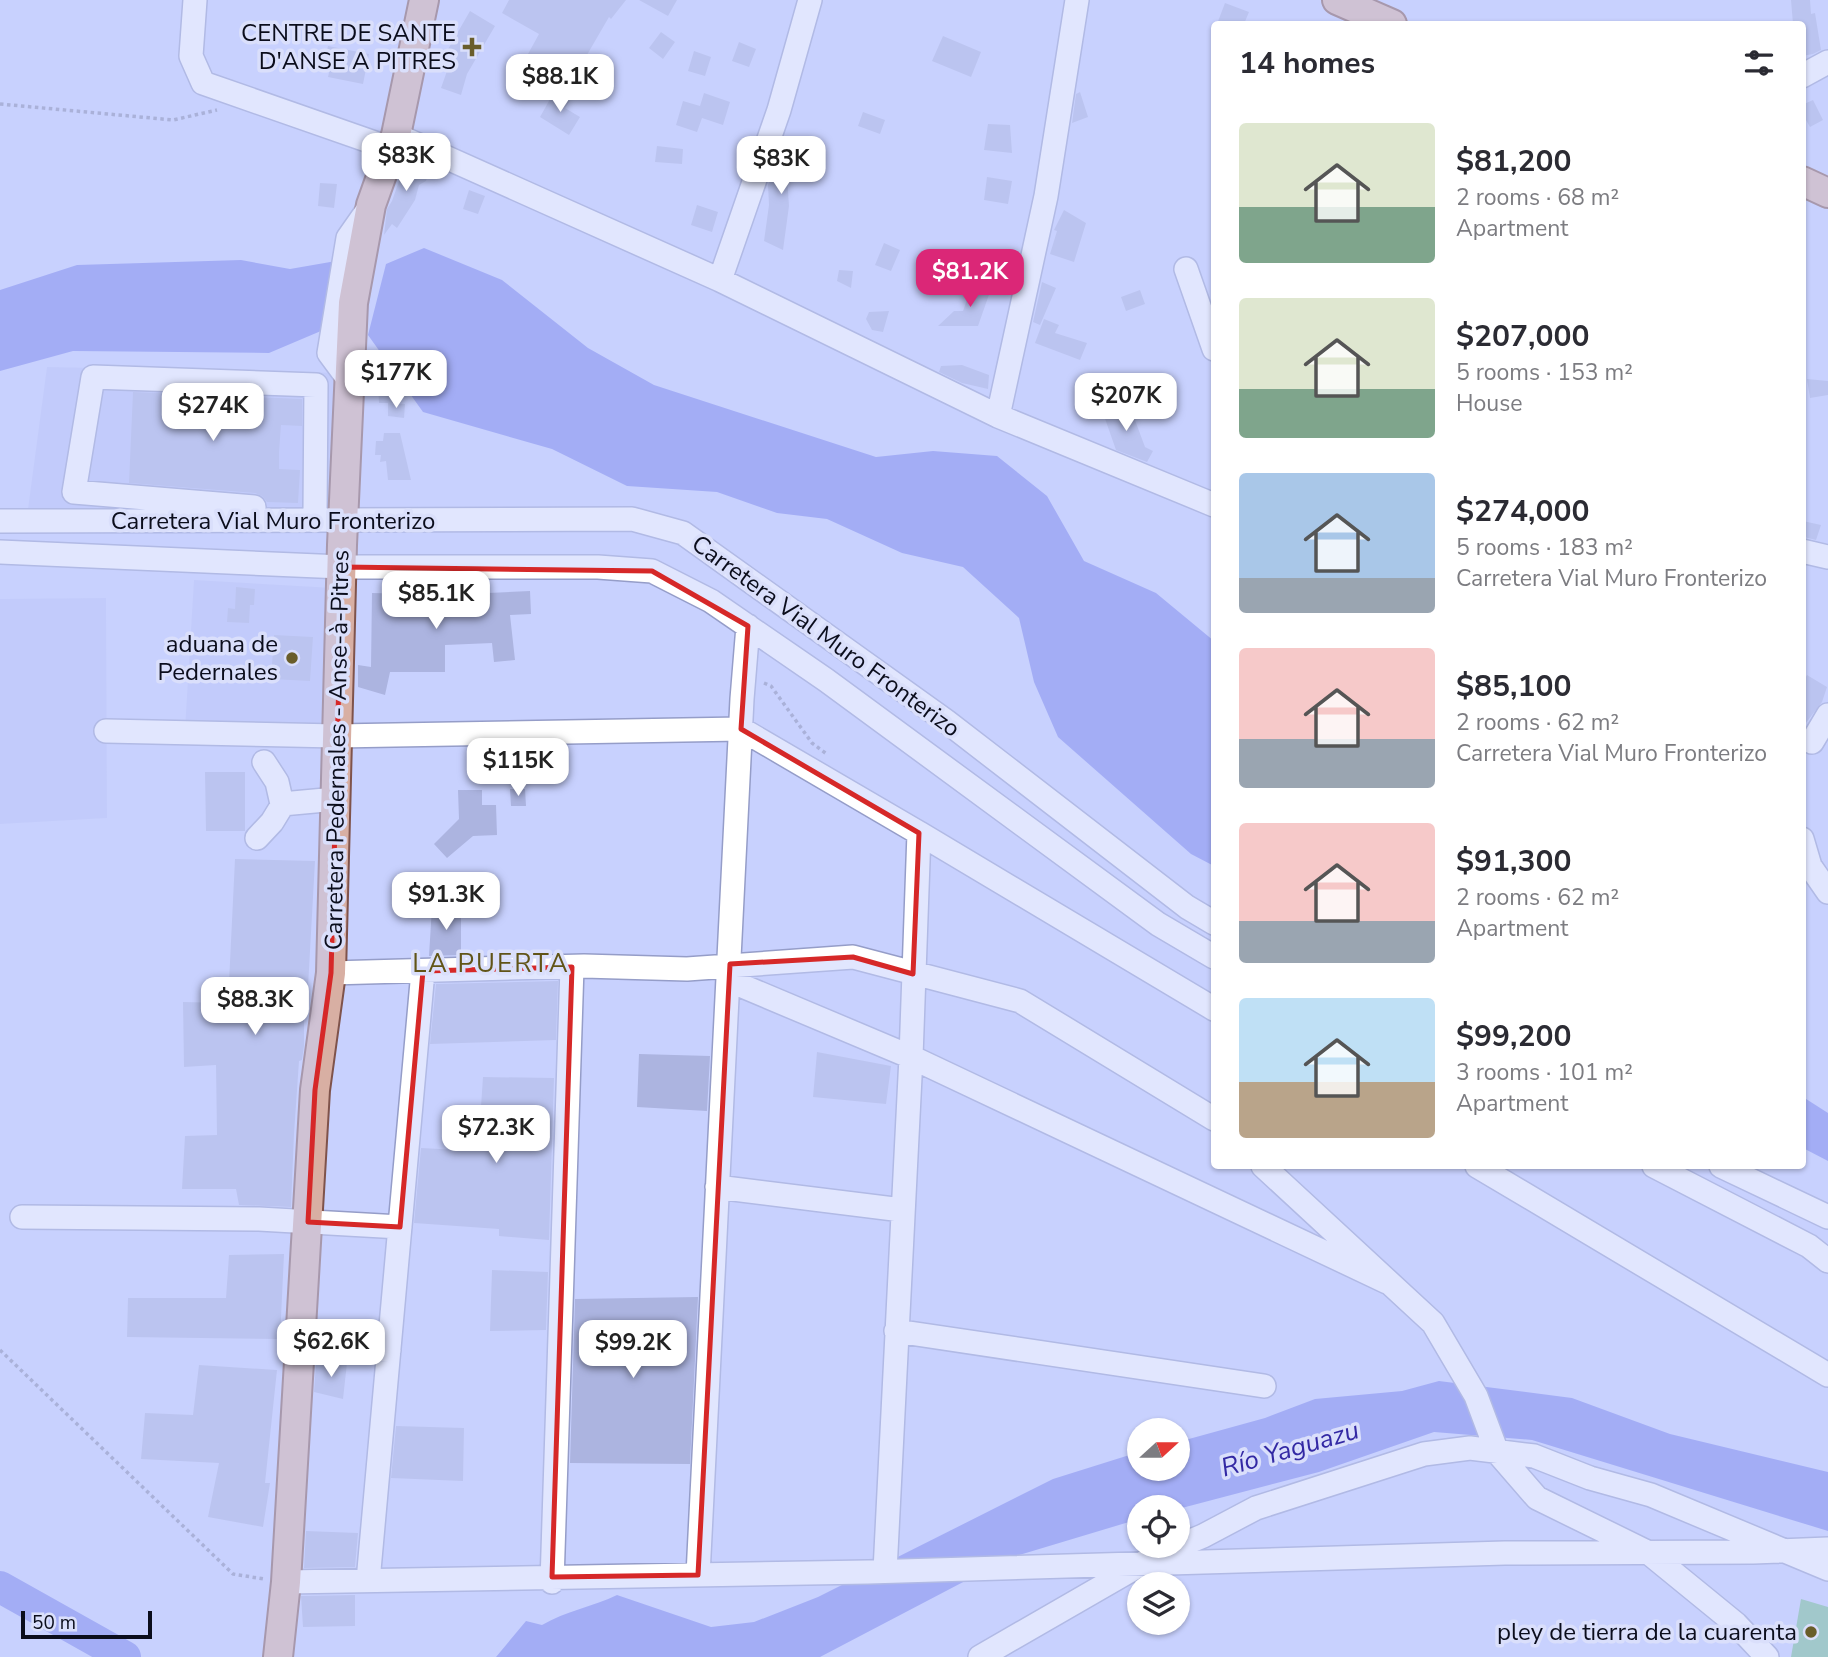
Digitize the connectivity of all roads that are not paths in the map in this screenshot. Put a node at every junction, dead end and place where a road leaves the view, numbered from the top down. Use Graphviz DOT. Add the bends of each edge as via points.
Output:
graph roads {
  1 [pos="195,0"];
  2 [pos="424,0"];
  3 [pos="810,0"];
  4 [pos="1077,0"];
  5 [pos="1336,0"];
  6 [pos="1385,15"];
  7 [pos="1828,62"];
  8 [pos="1806,74"];
  9 [pos="394,142"];
  10 [pos="1806,183"];
  11 [pos="1828,193"];
  12 [pos="371,205"];
  13 [pos="1186,269"];
  14 [pos="720,280"];
  15 [pos="1211,340"];
  16 [pos="349,380"];
  17 [pos="998,416"];
  18 [pos="1211,504"];
  19 [pos="315,513"];
  20 [pos="0,521"];
  21 [pos="344,521"];
  22 [pos="0,552"];
  23 [pos="1806,552"];
  24 [pos="1828,557"];
  25 [pos="342,567"];
  26 [pos="748,626"];
  27 [pos="1828,715"];
  28 [pos="741,729"];
  29 [pos="106,731"];
  30 [pos="337,736"];
  31 [pos="1814,743"];
  32 [pos="264,762"];
  33 [pos="336,799"];
  34 [pos="283,804"];
  35 [pos="919,833"];
  36 [pos="257,838"];
  37 [pos="1806,852"];
  38 [pos="1828,892"];
  39 [pos="1211,921"];
  40 [pos="1211,955"];
  41 [pos="572,967"];
  42 [pos="423,971"];
  43 [pos="729,972"];
  44 [pos="331,974"];
  45 [pos="912,974"];
  46 [pos="1211,1007"];
  47 [pos="911,1057"];
  48 [pos="1211,1117"];
  49 [pos="1266,1169"];
  50 [pos="1482,1169"];
  51 [pos="1660,1169"];
  52 [pos="1727,1169"];
  53 [pos="717,1187"];
  54 [pos="902,1210"];
  55 [pos="22,1217"];
  56 [pos="1828,1217"];
  57 [pos="400,1227"];
  58 [pos="1828,1261"];
  59 [pos="1387,1282"];
  60 [pos="896,1331"];
  61 [pos="300,1347"];
  62 [pos="389,1350"];
  63 [pos="1828,1375"];
  64 [pos="1264,1386"];
  65 [pos="1497,1452"];
  66 [pos="1828,1549"];
  67 [pos="1648,1553"];
  68 [pos="1828,1569"];
  69 [pos="885,1571"];
  70 [pos="698,1575"];
  71 [pos="368,1581"];
  72 [pos="286,1582"];
  73 [pos="552,1582"];
  74 [pos="278,1657"];
  75 [pos="980,1657"];
  76 [pos="1767,1657"];
  1 -- 9 [label="street" via="191,56 203,83"];
  2 -- 9 [label="main road, Carretera Pedernales - Anse-à-Pitres"];
  3 -- 14 [label="street" via="779,110"];
  4 -- 17 [label="street" via="1046,196"];
  5 -- 6 [label="main road"];
  7 -- 8 [label="street"];
  9 -- 12 [label="main road, Carretera Pedernales - Anse-à-Pitres"];
  9 -- 14 [label="street"];
  10 -- 11 [label="main road"];
  12 -- 16 [label="main road, Carretera Pedernales - Anse-à-Pitres" via="353,303"];
  12 -- 16 [label="street" via="348,238 329,353"];
  13 -- 15 [label="street"];
  14 -- 17 [label="street"];
  16 -- 21 [label="main road, Carretera Pedernales - Anse-à-Pitres"];
  17 -- 18 [label="street"];
  19 -- 19 [label="street" via="74,492 93,377 316,385"];
  19 -- 21 [label="street"];
  20 -- 21 [label="street, Carretera Vial Muro Fronterizo"];
  21 -- 25 [label="main road, Carretera Pedernales - Anse-à-Pitres"];
  21 -- 39 [label="street, Carretera Vial Muro Fronterizo" via="632,519 683,533 946,721"];
  22 -- 25 [label="street, Carretera Vial Muro Fronterizo"];
  23 -- 24 [label="street"];
  25 -- 26 [label="street, Carretera Vial Muro Fronterizo" via="652,571"];
  25 -- 30 [label="main road, Carretera Pedernales - Anse-à-Pitres"];
  26 -- 28 [label="street"];
  26 -- 40 [label="street, Carretera Vial Muro Fronterizo" via="1158,924"];
  27 -- 31 [label="street"];
  28 -- 30 [label="street"];
  28 -- 35 [label="street"];
  28 -- 43 [label="street"];
  29 -- 30 [label="street"];
  30 -- 33 [label="main road, Carretera Pedernales - Anse-à-Pitres"];
  32 -- 34 [label="street"];
  33 -- 34 [label="street"];
  33 -- 44 [label="main road, Carretera Pedernales - Anse-à-Pitres"];
  34 -- 36 [label="street"];
  35 -- 45 [label="street"];
  35 -- 46 [label="street"];
  37 -- 38 [label="street"];
  41 -- 42 [label="street"];
  41 -- 43 [label="street"];
  41 -- 73 [label="street"];
  42 -- 44 [label="street"];
  42 -- 57 [label="street"];
  43 -- 45 [label="street" via="853,957"];
  43 -- 47 [label="street"];
  43 -- 53 [label="street"];
  44 -- 61 [label="main road, Carretera Pedernales - Anse-à-Pitres" via="315,1090"];
  45 -- 47 [label="street"];
  45 -- 48 [label="street" via="1020,1001"];
  47 -- 54 [label="street"];
  47 -- 59 [label="street"];
  49 -- 59 [label="street"];
  50 -- 63 [label="street"];
  51 -- 58 [label="street" via="1808,1246"];
  52 -- 56 [label="street"];
  53 -- 54 [label="street"];
  53 -- 70 [label="street"];
  54 -- 60 [label="street"];
  55 -- 57 [label="street" via="259,1219"];
  57 -- 62 [label="street"];
  59 -- 65 [label="street" via="1433,1323 1476,1396"];
  60 -- 64 [label="street"];
  60 -- 69 [label="street"];
  61 -- 62 [label="street"];
  61 -- 72 [label="main road, Carretera Pedernales - Anse-à-Pitres"];
  62 -- 71 [label="street"];
  65 -- 67 [label="street" via="1537,1498"];
  65 -- 68 [label="street" via="1534,1456 1651,1495"];
  65 -- 75 [label="street" via="1471,1448 1424,1454 1256,1508 1157,1555"];
  66 -- 67 [label="street"];
  67 -- 69 [label="street"];
  67 -- 76 [label="street" via="1736,1624"];
  69 -- 70 [label="street"];
  70 -- 71 [label="street"];
  71 -- 72 [label="street"];
  72 -- 74 [label="main road, Carretera Pedernales - Anse-à-Pitres"];
}
